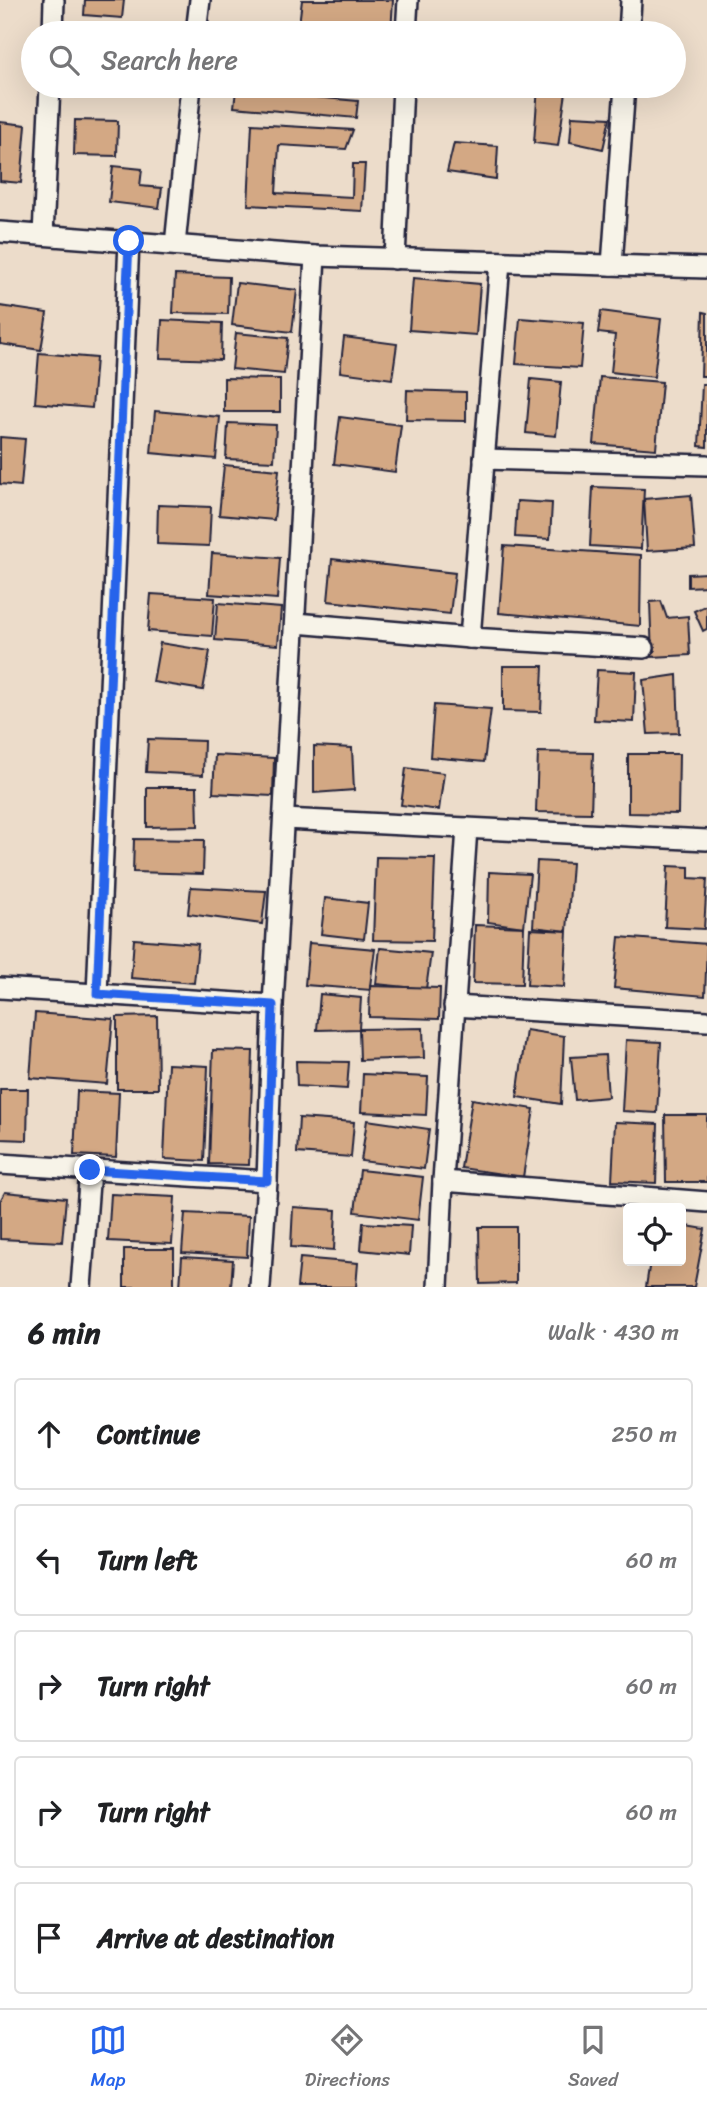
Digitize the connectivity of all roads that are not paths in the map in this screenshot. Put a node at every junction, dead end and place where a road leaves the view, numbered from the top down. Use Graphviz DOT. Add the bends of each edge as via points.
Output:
graph roads {
  1 [pos="54,0"];
  2 [pos="200,0"];
  3 [pos="408,0"];
  4 [pos="631,0"];
  5 [pos="53,21"];
  6 [pos="197,21"];
  7 [pos="407,21"];
  8 [pos="630,21"];
  9 [pos="49,98"];
  10 [pos="190,98"];
  11 [pos="402,98"];
  12 [pos="624,98"];
  13 [pos="0,232"];
  14 [pos="43,235"];
  15 [pos="129,241"];
  16 [pos="175,245"];
  17 [pos="315,256"];
  18 [pos="394,259"];
  19 [pos="500,262"];
  20 [pos="612,265"];
  21 [pos="707,268"];
  22 [pos="484,459"];
  23 [pos="707,465"];
  24 [pos="296,624"];
  25 [pos="470,638"];
  26 [pos="644,648"];
  27 [pos="284,819"];
  28 [pos="467,828"];
  29 [pos="707,840"];
  30 [pos="0,988"];
  31 [pos="97,994"];
  32 [pos="273,1005"];
  33 [pos="454,1006"];
  34 [pos="707,1021"];
  35 [pos="0,1164"];
  36 [pos="90,1170"];
  37 [pos="267,1181"];
  38 [pos="443,1181"];
  39 [pos="707,1202"];
  40 [pos="81,1287"];
  41 [pos="260,1287"];
  42 [pos="438,1287"];
  1 -- 5 [label="street"];
  2 -- 6 [label="street"];
  3 -- 7 [label="street"];
  4 -- 8 [label="street"];
  9 -- 14 [label="street"];
  10 -- 16 [label="street"];
  11 -- 18 [label="street"];
  12 -- 20 [label="street"];
  13 -- 14 [label="street"];
  14 -- 15 [label="street"];
  15 -- 16 [label="street"];
  15 -- 31 [label="street"];
  16 -- 17 [label="street"];
  17 -- 18 [label="street"];
  17 -- 24 [label="street"];
  18 -- 19 [label="street"];
  19 -- 20 [label="street"];
  19 -- 22 [label="street"];
  20 -- 21 [label="street"];
  22 -- 23 [label="street"];
  22 -- 25 [label="street"];
  24 -- 25 [label="street"];
  24 -- 27 [label="street"];
  25 -- 26 [label="street"];
  27 -- 28 [label="street"];
  27 -- 32 [label="street"];
  28 -- 29 [label="street"];
  28 -- 33 [label="street"];
  30 -- 31 [label="street"];
  31 -- 32 [label="street"];
  32 -- 37 [label="street"];
  33 -- 34 [label="street"];
  33 -- 38 [label="street"];
  35 -- 36 [label="street"];
  36 -- 37 [label="street"];
  36 -- 40 [label="street"];
  37 -- 41 [label="street"];
  38 -- 39 [label="street"];
  38 -- 42 [label="street"];
}
